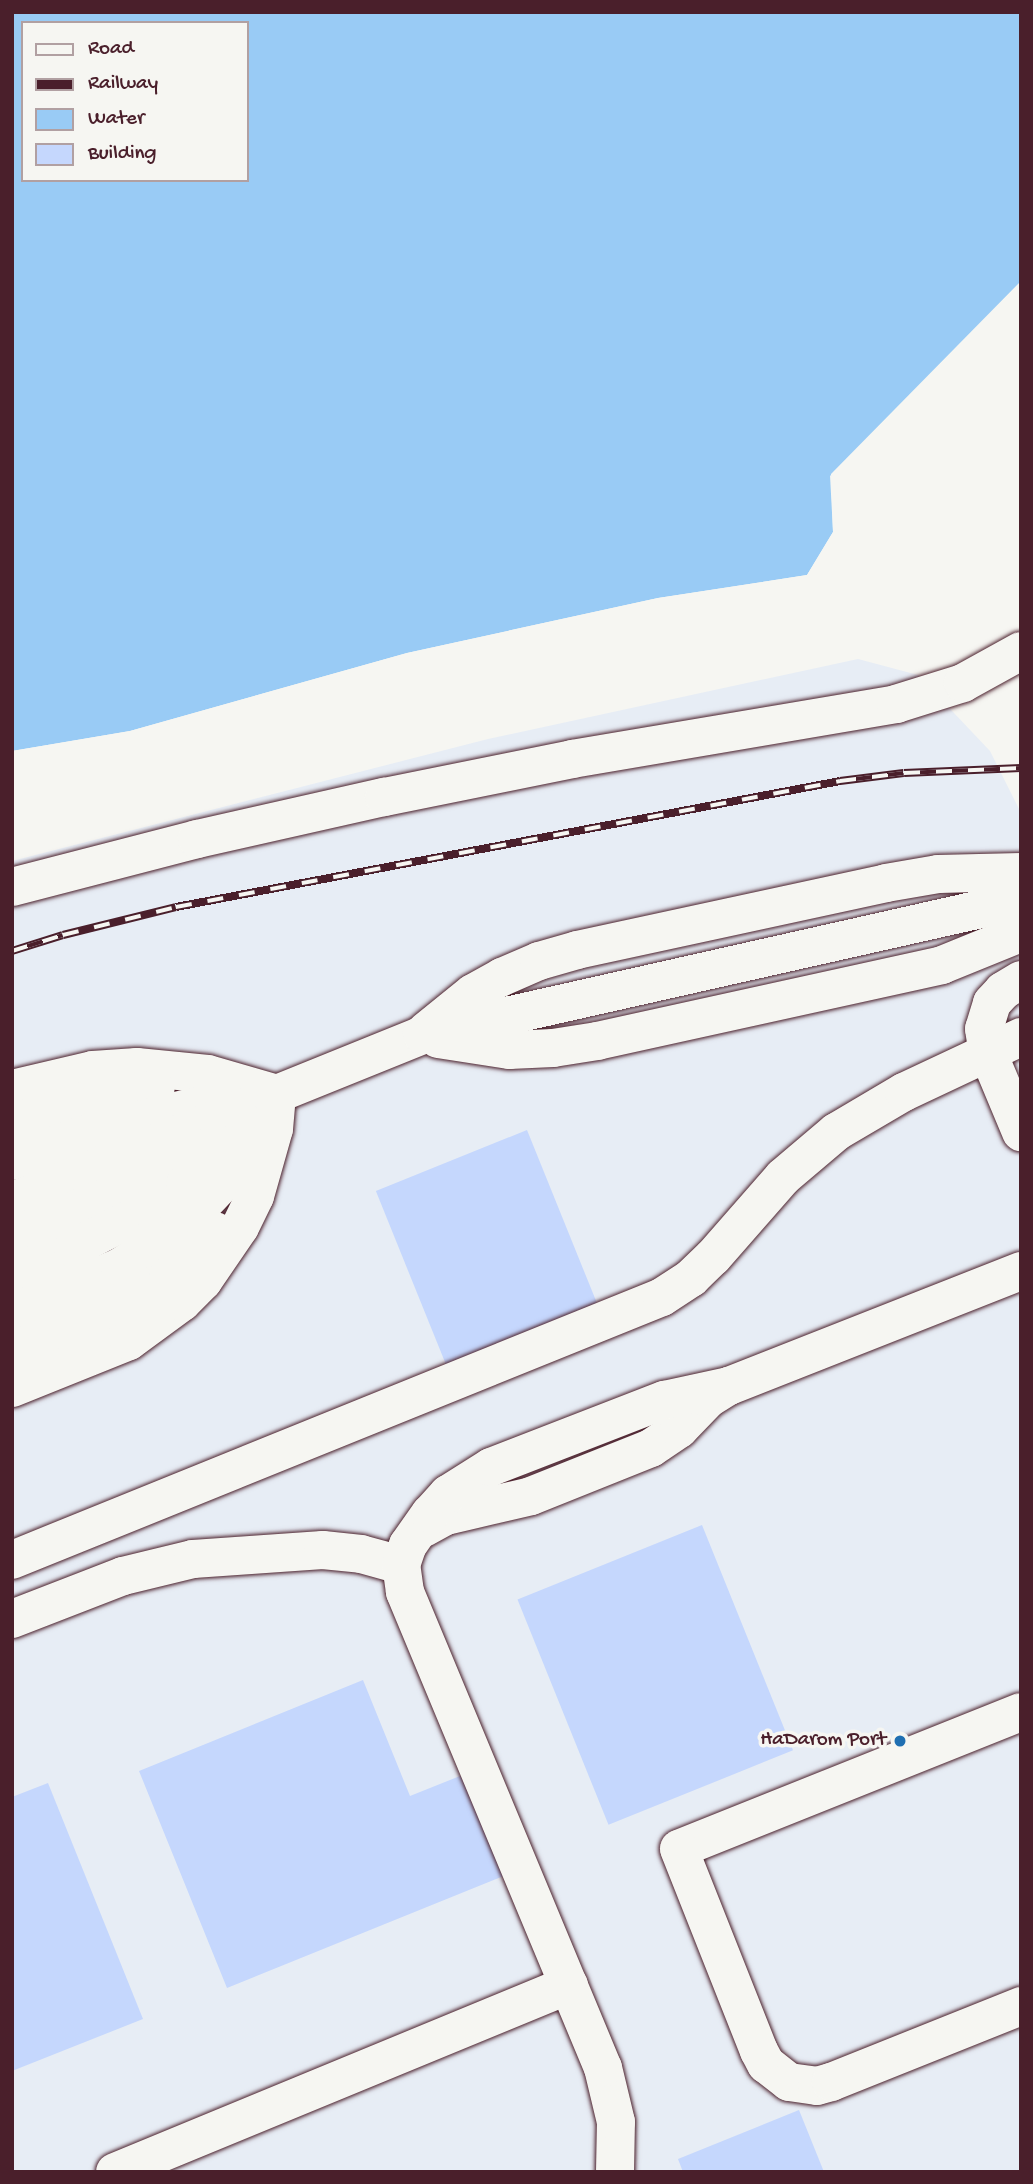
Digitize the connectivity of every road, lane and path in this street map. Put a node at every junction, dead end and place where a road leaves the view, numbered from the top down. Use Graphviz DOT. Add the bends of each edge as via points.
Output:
graph roads {
  1 [pos="1021,651"];
  2 [pos="1021,872"];
  3 [pos="12,887"];
  4 [pos="1021,900"];
  5 [pos="1021,933"];
  6 [pos="1021,980"];
  7 [pos="422,1035"];
  8 [pos="1004,1045"];
  9 [pos="12,1089"];
  10 [pos="277,1094"];
  11 [pos="12,1123"];
  12 [pos="1021,1132"];
  13 [pos="12,1161"];
  14 [pos="12,1201"];
  15 [pos="12,1236"];
  16 [pos="1021,1271"];
  17 [pos="12,1273"];
  18 [pos="12,1312"];
  19 [pos="12,1351"];
  20 [pos="12,1388"];
  21 [pos="407,1551"];
  22 [pos="12,1560"];
  23 [pos="12,1619"];
  24 [pos="1021,1712"];
  25 [pos="569,1985"];
  26 [pos="1021,2006"];
  27 [pos="115,2172"];
  28 [pos="615,2172"];
  1 -- 3 [label="lane" via="963,683 896,704 398,794"];
  2 -- 7 [label="lane" via="938,874 886,883 564,954 482,988"];
  4 -- 7 [label="lane"];
  5 -- 7 [label="lane" via="942,965 597,1041 509,1050"];
  6 -- 8 [label="lane" via="1003,991 985,1016 984,1029"];
  7 -- 10 [label="lane"];
  8 -- 12 [label="lane"];
  8 -- 22 [label="lane" via="869,1110 836,1132 783,1177 691,1278 662,1297"];
  9 -- 10 [label="lane" via="93,1070 136,1067 208,1074"];
  10 -- 11 [label="lane" via="221,1088 142,1090 60,1106"];
  10 -- 13 [label="lane" via="148,1116"];
  10 -- 14 [label="lane"];
  10 -- 15 [label="lane" via="172,1164"];
  10 -- 17 [label="lane" via="218,1157 149,1209"];
  10 -- 18 [label="lane" via="259,1134 235,1170 180,1228 120,1267"];
  10 -- 19 [label="lane" via="258,1161 223,1221 197,1251 135,1298"];
  10 -- 20 [label="lane" via="274,1129 255,1196 240,1227 202,1281 182,1302 129,1340"];
  16 -- 21 [label="lane" via="729,1386 664,1400 491,1467 449,1494"];
  21 -- 23 [label="lane" via="323,1550 193,1559 123,1576"];
  21 -- 25 [label="lane" via="405,1591"];
  24 -- 26 [label="lane" via="680,1849 759,2051 766,2064 789,2082 810,2086 831,2082"];
  25 -- 27 [label="lane"];
  25 -- 28 [label="lane" via="612,2095 618,2146"];
}
